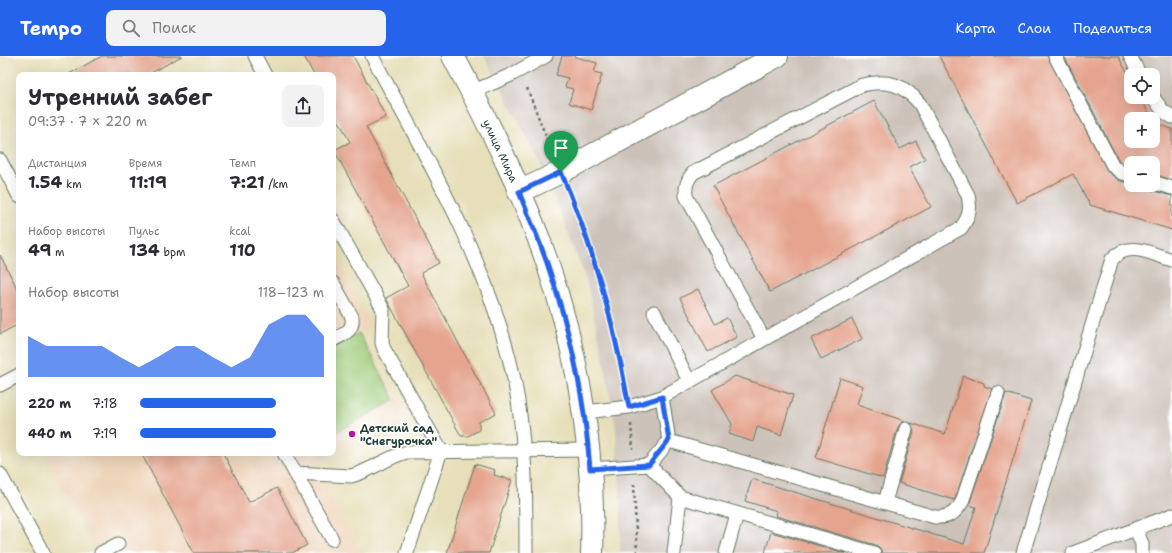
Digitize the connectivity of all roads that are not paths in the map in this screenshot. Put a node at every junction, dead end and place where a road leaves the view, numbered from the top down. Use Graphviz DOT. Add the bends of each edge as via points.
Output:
graph roads {
  1 [pos="255,56"];
  2 [pos="372,56"];
  3 [pos="454,56"];
  4 [pos="546,56"];
  5 [pos="777,56"];
  6 [pos="1055,56"];
  7 [pos="1130,56"];
  8 [pos="1136,68"];
  9 [pos="259,72"];
  10 [pos="472,92"];
  11 [pos="1158,104"];
  12 [pos="1172,117"];
  13 [pos="0,160"];
  14 [pos="1124,174"];
  15 [pos="1160,184"];
  16 [pos="1172,188"];
  17 [pos="16,190"];
  18 [pos="519,192"];
  19 [pos="336,225"];
  20 [pos="1172,260"];
  21 [pos="336,288"];
  22 [pos="654,312"];
  23 [pos="336,338"];
  24 [pos="764,339"];
  25 [pos="16,377"];
  26 [pos="689,382"];
  27 [pos="0,385"];
  28 [pos="998,393"];
  29 [pos="662,397"];
  30 [pos="584,412"];
  31 [pos="906,429"];
  32 [pos="669,440"];
  33 [pos="524,450"];
  34 [pos="441,451"];
  35 [pos="286,456"];
  36 [pos="589,459"];
  37 [pos="649,465"];
  38 [pos="295,473"];
  39 [pos="0,474"];
  40 [pos="680,497"];
  41 [pos="885,502"];
  42 [pos="737,514"];
  43 [pos="1172,515"];
  44 [pos="1136,529"];
  45 [pos="332,539"];
  46 [pos="118,544"];
  47 [pos="43,553"];
  48 [pos="101,553"];
  49 [pos="407,553"];
  50 [pos="526,553"];
  51 [pos="592,553"];
  52 [pos="674,553"];
  53 [pos="726,553"];
  54 [pos="874,553"];
  55 [pos="1023,553"];
  56 [pos="1073,553"];
  57 [pos="1142,553"];
  1 -- 9 [label="lane"];
  2 -- 33 [label="lane" via="470,244 514,378"];
  3 -- 10 [label="street, улица Мира"];
  4 -- 10 [label="lane"];
  5 -- 18 [label="street"];
  6 -- 14 [label="lane" via="1113,166"];
  7 -- 8 [label="lane"];
  10 -- 18 [label="street, улица Мира"];
  11 -- 12 [label="lane"];
  13 -- 17 [label="lane"];
  15 -- 16 [label="lane"];
  18 -- 30 [label="street, улица Мира" via="547,261 563,314"];
  19 -- 34 [label="lane" via="383,309 384,349"];
  20 -- 55 [label="lane" via="1135,248 1118,253 1112,259"];
  21 -- 23 [label="lane" via="353,323 348,332"];
  22 -- 26 [label="lane"];
  24 -- 24 [label="lane" via="686,196 687,180 693,173 862,85 874,82 902,87 920,104 968,195 971,207 969,218 961,228"];
  24 -- 26 [label="lane"];
  25 -- 27 [label="lane"];
  26 -- 29 [label="lane"];
  28 -- 41 [label="lane" via="962,502 956,512 945,518 935,517"];
  29 -- 30 [label="lane" via="629,407"];
  29 -- 32 [label="lane"];
  30 -- 36 [label="street, улица Мира"];
  31 -- 41 [label="lane"];
  32 -- 37 [label="lane"];
  32 -- 41 [label="lane"];
  33 -- 34 [label="lane"];
  33 -- 36 [label="lane"];
  33 -- 50 [label="lane"];
  34 -- 38 [label="lane" via="398,454 351,476"];
  34 -- 49 [label="lane"];
  35 -- 38 [label="lane"];
  36 -- 37 [label="lane" via="634,466"];
  36 -- 51 [label="street, улица Мира"];
  37 -- 40 [label="lane"];
  38 -- 45 [label="lane"];
  39 -- 47 [label="lane"];
  40 -- 42 [label="lane"];
  40 -- 52 [label="lane"];
  42 -- 53 [label="lane"];
  42 -- 54 [label="lane"];
  43 -- 44 [label="lane"];
  44 -- 56 [label="lane"];
  44 -- 57 [label="lane" via="1142,544"];
  46 -- 48 [label="lane"];
}
